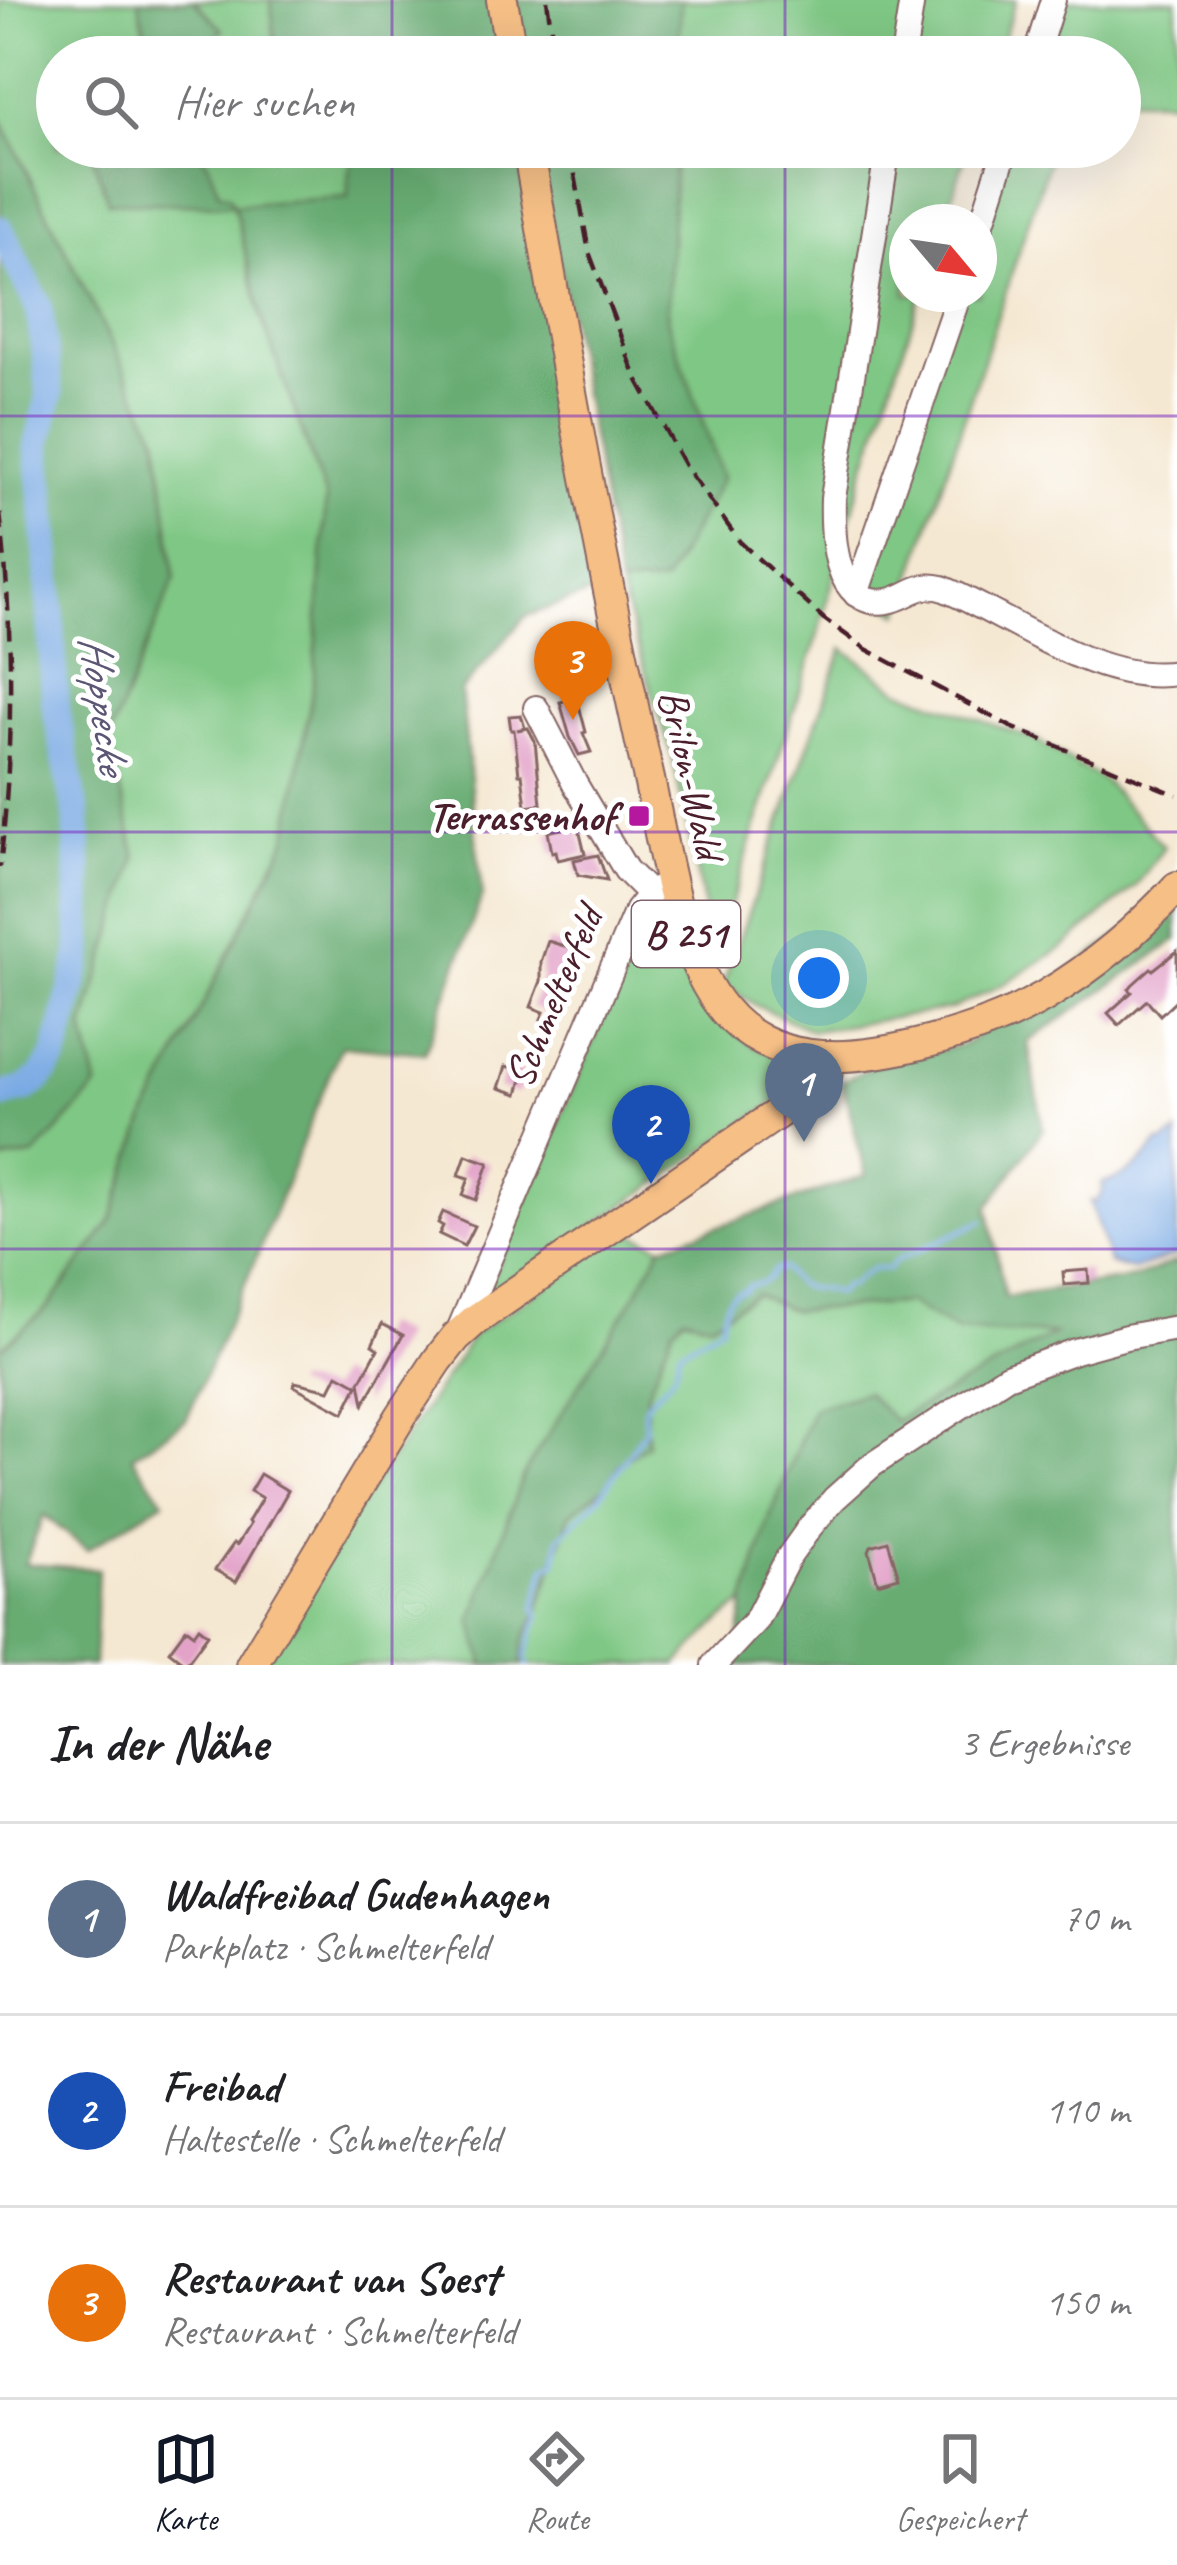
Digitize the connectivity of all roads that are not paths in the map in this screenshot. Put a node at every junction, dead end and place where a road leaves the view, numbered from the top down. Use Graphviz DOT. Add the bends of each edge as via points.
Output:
graph roads {
  1 [pos="502,0"];
  2 [pos="913,0"];
  3 [pos="1053,0"];
  4 [pos="508,36"];
  5 [pos="907,36"];
  6 [pos="1042,36"];
  7 [pos="532,168"];
  8 [pos="885,168"];
  9 [pos="999,168"];
  10 [pos="988,204"];
  11 [pos="952,312"];
  12 [pos="856,594"];
  13 [pos="1177,673"];
  14 [pos="536,709"];
  15 [pos="1177,887"];
  16 [pos="831,1056"];
  17 [pos="1177,1328"];
  18 [pos="456,1337"];
  19 [pos="756,1620"];
  20 [pos="251,1665"];
  21 [pos="714,1665"];
  22 [pos="739,1665"];
  1 -- 4 [label="main road"];
  2 -- 5 [label="street"];
  3 -- 6 [label="street"];
  7 -- 16 [label="main road, Brilon-Wald / B 251" via="620,647 692,954 723,1009 747,1032 785,1050"];
  8 -- 12 [label="street" via="832,498 837,559"];
  9 -- 10 [label="street"];
  11 -- 12 [label="street"];
  12 -- 13 [label="street" via="885,601 931,585 1098,664 1150,676"];
  14 -- 18 [label="street, Schmelterfeld" via="626,870 654,891 592,1013"];
  15 -- 16 [label="main road, Brilon-Wald / B 251" via="1125,939 1039,1000 952,1035"];
  16 -- 18 [label="main road, Schmelterfeld" via="812,1090"];
  17 -- 19 [label="street" via="1030,1366 938,1419 820,1514"];
  18 -- 20 [label="main road, Schmelterfeld"];
  19 -- 21 [label="street"];
  19 -- 22 [label="street"];
}
